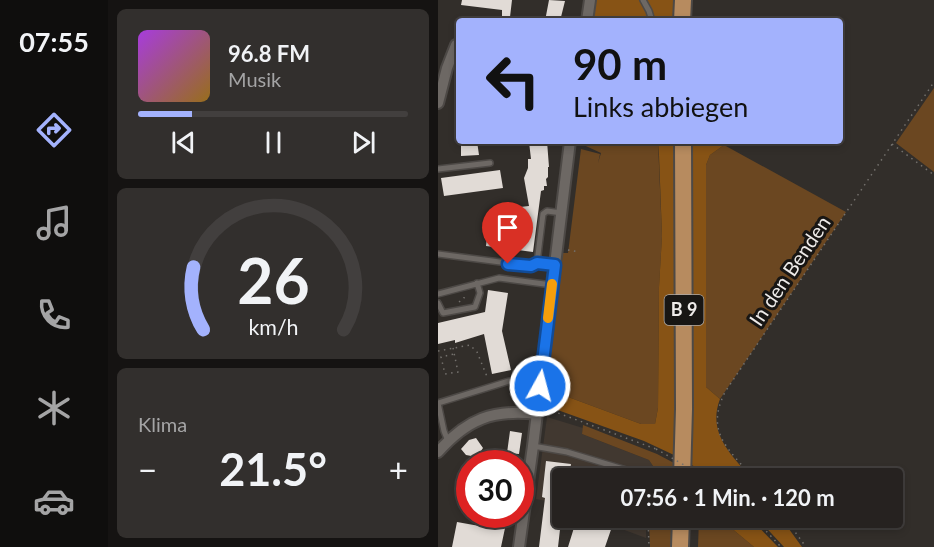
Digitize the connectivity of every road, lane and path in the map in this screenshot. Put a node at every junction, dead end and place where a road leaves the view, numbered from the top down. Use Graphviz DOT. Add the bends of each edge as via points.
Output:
graph roads {
  1 [pos="590,0"];
  2 [pos="643,0"];
  3 [pos="682,0"];
  4 [pos="587,18"];
  5 [pos="651,18"];
  6 [pos="682,18"];
  7 [pos="456,45"];
  8 [pos="934,82"];
  9 [pos="438,103"];
  10 [pos="570,144"];
  11 [pos="683,144"];
  12 [pos="892,144"];
  13 [pos="490,163"];
  14 [pos="438,169"];
  15 [pos="934,175"];
  16 [pos="562,213"];
  17 [pos="557,249"];
  18 [pos="579,252"];
  19 [pos="438,254"];
  20 [pos="537,263"];
  21 [pos="555,265"];
  22 [pos="477,283"];
  23 [pos="552,285"];
  24 [pos="438,294"];
  25 [pos="438,303"];
  26 [pos="453,348"];
  27 [pos="438,351"];
  28 [pos="454,354"];
  29 [pos="442,365"];
  30 [pos="438,366"];
  31 [pos="509,381"];
  32 [pos="491,386"];
  33 [pos="537,410"];
  34 [pos="448,441"];
  35 [pos="533,446"];
  36 [pos="438,452"];
  37 [pos="620,468"];
  38 [pos="682,468"];
  39 [pos="690,468"];
  40 [pos="745,468"];
  41 [pos="648,528"];
  42 [pos="681,528"];
  43 [pos="763,528"];
  44 [pos="792,528"];
  45 [pos="519,547"];
  46 [pos="649,547"];
  47 [pos="680,547"];
  48 [pos="781,547"];
  49 [pos="806,547"];
  1 -- 4 [label="street"];
  2 -- 5 [label="lane"];
  3 -- 6 [label="main road"];
  7 -- 9 [label="street"];
  8 -- 12 [label="path, In den Benden"];
  10 -- 16 [label="street"];
  11 -- 38 [label="main road, B 9"];
  12 -- 15 [label="path"];
  12 -- 40 [label="path, In den Benden" via="718,407 720,435"];
  13 -- 14 [label="lane"];
  16 -- 17 [label="street"];
  16 -- 20 [label="lane" via="543,214"];
  17 -- 18 [label="path"];
  17 -- 21 [label="street"];
  19 -- 20 [label="lane" via="531,266"];
  20 -- 21 [label="lane"];
  21 -- 23 [label="street"];
  22 -- 23 [label="lane" via="499,278"];
  22 -- 24 [label="lane"];
  22 -- 25 [label="lane" via="480,293 475,307 443,313"];
  23 -- 33 [label="street"];
  26 -- 27 [label="path"];
  26 -- 28 [label="path"];
  26 -- 32 [label="path" via="474,347"];
  28 -- 29 [label="path" via="441,357"];
  28 -- 29 [label="path" via="458,372 445,374"];
  29 -- 30 [label="path"];
  31 -- 32 [label="lane"];
  32 -- 34 [label="lane" via="438,403"];
  33 -- 34 [label="street" via="497,413 479,419"];
  33 -- 35 [label="street"];
  33 -- 39 [label="path, bridge" via="656,448"];
  34 -- 36 [label="street"];
  35 -- 37 [label="lane"];
  35 -- 45 [label="street"];
  41 -- 46 [label="path"];
  42 -- 47 [label="main road"];
  43 -- 48 [label="path"];
  44 -- 49 [label="path"];
}
